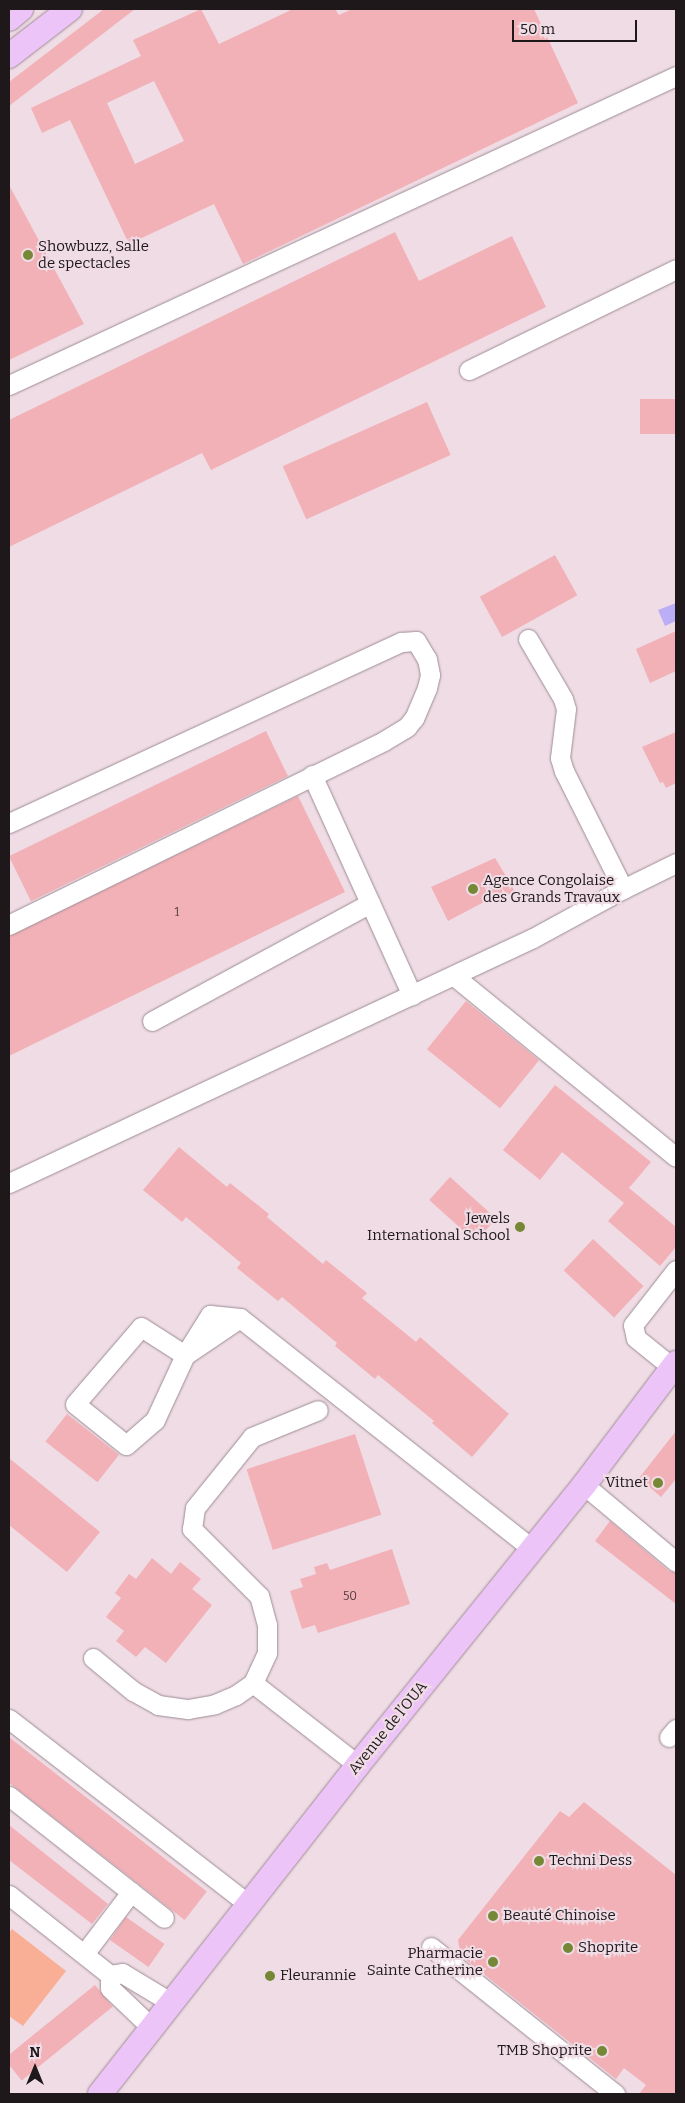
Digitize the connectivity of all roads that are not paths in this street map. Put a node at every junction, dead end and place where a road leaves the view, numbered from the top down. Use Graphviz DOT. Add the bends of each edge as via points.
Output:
graph roads {
  1 [pos="21,9"];
  2 [pos="69,9"];
  3 [pos="9,18"];
  4 [pos="9,56"];
  5 [pos="676,76"];
  6 [pos="676,269"];
  7 [pos="469,370"];
  8 [pos="9,385"];
  9 [pos="528,639"];
  10 [pos="312,775"];
  11 [pos="9,823"];
  12 [pos="676,864"];
  13 [pos="623,889"];
  14 [pos="370,903"];
  15 [pos="9,925"];
  16 [pos="454,976"];
  17 [pos="412,995"];
  18 [pos="152,1021"];
  19 [pos="676,1157"];
  20 [pos="9,1183"];
  21 [pos="676,1270"];
  22 [pos="185,1355"];
  23 [pos="674,1365"];
  24 [pos="318,1410"];
  25 [pos="584,1485"];
  26 [pos="532,1548"];
  27 [pos="676,1562"];
  28 [pos="93,1658"];
  29 [pos="253,1683"];
  30 [pos="9,1719"];
  31 [pos="358,1766"];
  32 [pos="9,1796"];
  33 [pos="131,1892"];
  34 [pos="9,1895"];
  35 [pos="250,1905"];
  36 [pos="164,1918"];
  37 [pos="431,1947"];
  38 [pos="84,1954"];
  39 [pos="110,1975"];
  40 [pos="172,2003"];
  41 [pos="152,2028"];
  42 [pos="100,2094"];
  43 [pos="615,2094"];
  1 -- 3 [label="main road"];
  2 -- 4 [label="main road"];
  5 -- 8 [label="street"];
  6 -- 7 [label="street"];
  9 -- 13 [label="street" via="566,709 560,758 564,771"];
  10 -- 11 [label="street" via="384,741 407,727 414,718 430,675 427,658 416,641 401,642"];
  10 -- 14 [label="street"];
  10 -- 15 [label="street"];
  12 -- 13 [label="street"];
  13 -- 16 [label="street"];
  14 -- 17 [label="street"];
  14 -- 18 [label="street"];
  16 -- 17 [label="street"];
  16 -- 19 [label="street"];
  17 -- 20 [label="street"];
  21 -- 23 [label="street" via="633,1325 636,1338"];
  22 -- 22 [label="street" via="140,1327 75,1404 126,1445 156,1420"];
  22 -- 26 [label="street" via="240,1318"];
  23 -- 25 [label="main road, Avenue de l’OUA"];
  24 -- 29 [label="street" via="252,1437 195,1508 192,1529 259,1596 266,1625 266,1653"];
  25 -- 26 [label="main road, Avenue de l’OUA"];
  25 -- 27 [label="street"];
  26 -- 31 [label="main road, Avenue de l’OUA"];
  28 -- 29 [label="street" via="133,1691 158,1705 188,1709 215,1704"];
  29 -- 31 [label="street"];
  30 -- 35 [label="street"];
  31 -- 35 [label="main road, Avenue de l’OUA"];
  32 -- 33 [label="street"];
  33 -- 36 [label="street"];
  33 -- 38 [label="street"];
  34 -- 38 [label="street"];
  35 -- 40 [label="main road, Avenue de l’OUA"];
  37 -- 43 [label="street"];
  38 -- 39 [label="street"];
  39 -- 40 [label="street" via="122,1973"];
  39 -- 41 [label="street" via="110,1988"];
  40 -- 41 [label="main road, Avenue de l’OUA"];
  41 -- 42 [label="main road, Avenue de l’OUA"];
}
